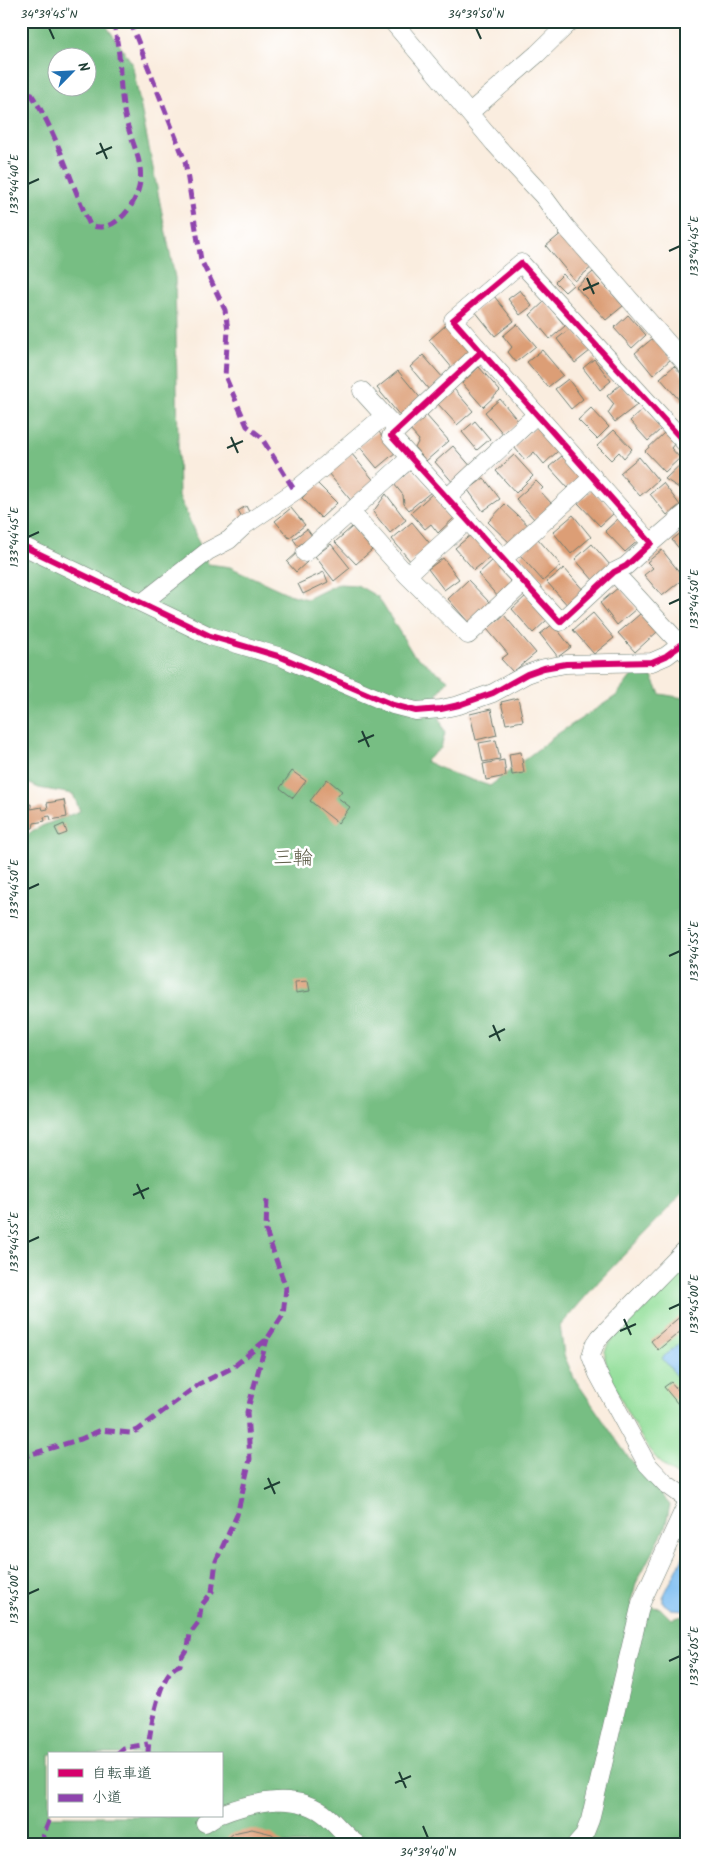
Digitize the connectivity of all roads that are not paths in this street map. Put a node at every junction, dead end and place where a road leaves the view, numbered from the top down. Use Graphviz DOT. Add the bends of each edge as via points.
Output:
graph roads {
  1 [pos="392,21"];
  2 [pos="571,21"];
  3 [pos="469,113"];
  4 [pos="481,352"];
  5 [pos="687,365"];
  6 [pos="362,391"];
  7 [pos="536,414"];
  8 [pos="384,416"];
  9 [pos="397,430"];
  10 [pos="687,445"];
  11 [pos="410,458"];
  12 [pos="593,477"];
  13 [pos="447,498"];
  14 [pos="351,512"];
  15 [pos="687,512"];
  16 [pos="468,521"];
  17 [pos="651,543"];
  18 [pos="21,545"];
  19 [pos="305,553"];
  20 [pos="502,559"];
  21 [pos="614,572"];
  22 [pos="407,574"];
  23 [pos="524,582"];
  24 [pos="142,604"];
  25 [pos="685,646"];
  26 [pos="687,1248"];
  27 [pos="687,1499"];
  28 [pos="687,1504"];
  29 [pos="222,1814"];
  30 [pos="357,1844"];
  31 [pos="576,1844"];
  1 -- 3 [label="street"];
  2 -- 3 [label="street"];
  3 -- 5 [label="street"];
  4 -- 7 [label="street"];
  4 -- 9 [label="street"];
  4 -- 10 [label="street" via="453,320 521,263"];
  6 -- 8 [label="street"];
  7 -- 12 [label="street"];
  7 -- 13 [label="street"];
  8 -- 9 [label="street"];
  8 -- 24 [label="street" via="294,491 229,540 208,551"];
  9 -- 11 [label="street" via="390,436"];
  11 -- 13 [label="street"];
  11 -- 14 [label="street"];
  12 -- 17 [label="street"];
  12 -- 20 [label="street"];
  13 -- 16 [label="street"];
  14 -- 19 [label="street"];
  14 -- 22 [label="street"];
  15 -- 17 [label="street"];
  16 -- 20 [label="street"];
  16 -- 22 [label="street"];
  17 -- 21 [label="street" via="626,566"];
  18 -- 24 [label="street"];
  20 -- 23 [label="street"];
  21 -- 23 [label="street" via="560,622"];
  21 -- 25 [label="street"];
  22 -- 23 [label="street" via="468,634"];
  24 -- 25 [label="street" via="210,636 281,657 393,705 416,711 459,705 493,693 544,668 566,664 652,662"];
  26 -- 27 [label="street" via="600,1337 591,1356 647,1464"];
  28 -- 31 [label="street" via="641,1603 590,1820"];
  29 -- 30 [label="street" via="260,1802 286,1800 308,1804 328,1816"];
}
